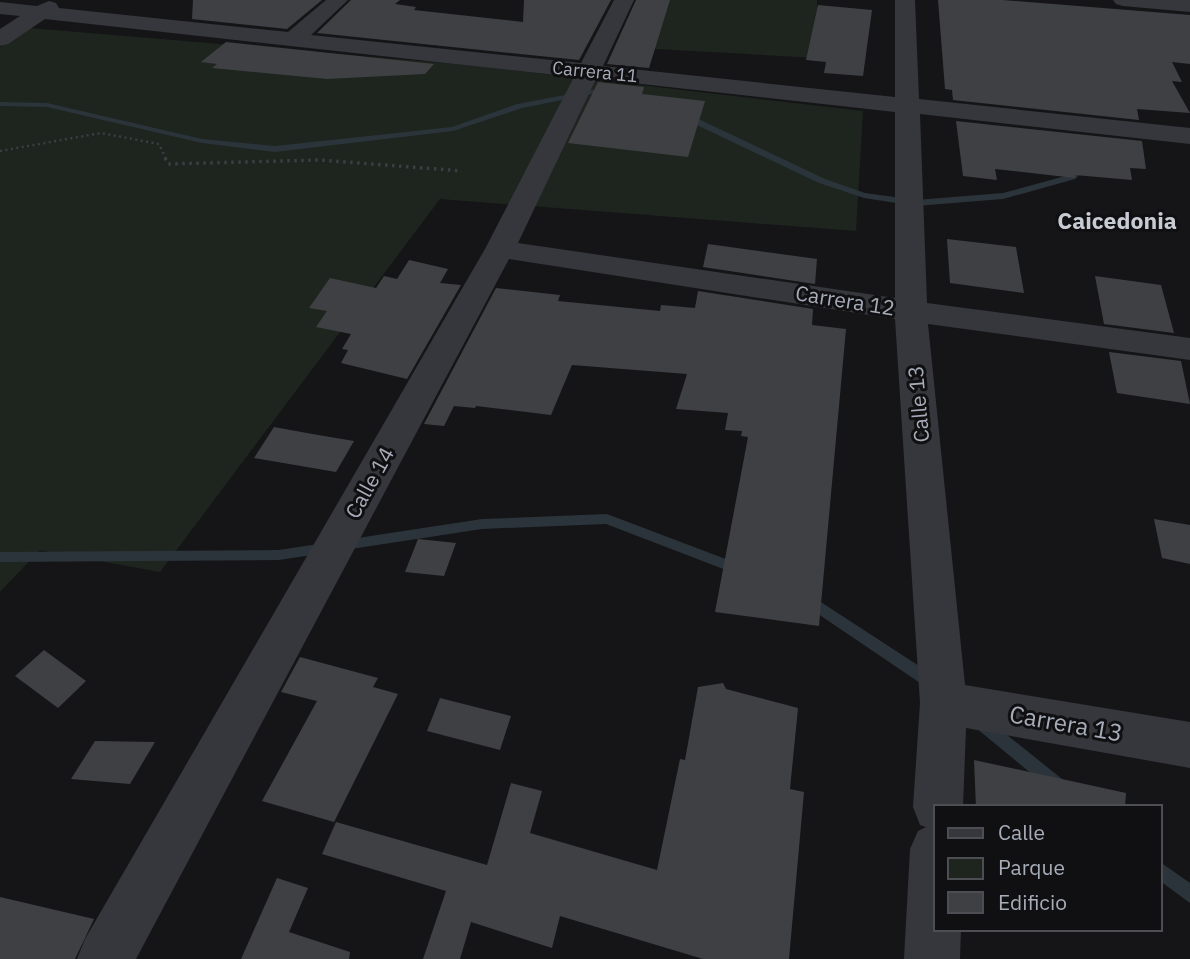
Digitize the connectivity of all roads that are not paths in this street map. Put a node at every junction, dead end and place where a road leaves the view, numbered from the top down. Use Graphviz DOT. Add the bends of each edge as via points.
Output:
graph roads {
  1 [pos="338,0"];
  2 [pos="624,0"];
  3 [pos="905,0"];
  4 [pos="1123,0"];
  5 [pos="51,6"];
  6 [pos="1190,6"];
  7 [pos="0,8"];
  8 [pos="0,39"];
  9 [pos="293,39"];
  10 [pos="588,71"];
  11 [pos="908,107"];
  12 [pos="1190,136"];
  13 [pos="500,249"];
  14 [pos="911,311"];
  15 [pos="1190,349"];
  16 [pos="943,703"];
  17 [pos="1190,745"];
  18 [pos="938,805"];
  19 [pos="934,904"];
  20 [pos="105,959"];
  21 [pos="932,959"];
  1 -- 9 [label="street"];
  2 -- 10 [label="street, Calle 14"];
  3 -- 11 [label="street, Calle 13"];
  4 -- 6 [label="street"];
  5 -- 7 [label="street, Carrera 11"];
  5 -- 8 [label="street"];
  5 -- 9 [label="street, Carrera 11"];
  9 -- 10 [label="street, Carrera 11"];
  10 -- 11 [label="street, Carrera 11"];
  10 -- 13 [label="street, Calle 14"];
  11 -- 12 [label="street, Carrera 11"];
  11 -- 14 [label="street, Calle 13"];
  13 -- 14 [label="street, Carrera 12"];
  13 -- 20 [label="street, Calle 14"];
  14 -- 15 [label="street, Carrera 12"];
  14 -- 16 [label="street, Calle 13"];
  16 -- 17 [label="street, Carrera 13"];
  16 -- 18 [label="street, Calle 13"];
  19 -- 21 [label="street"];
}
